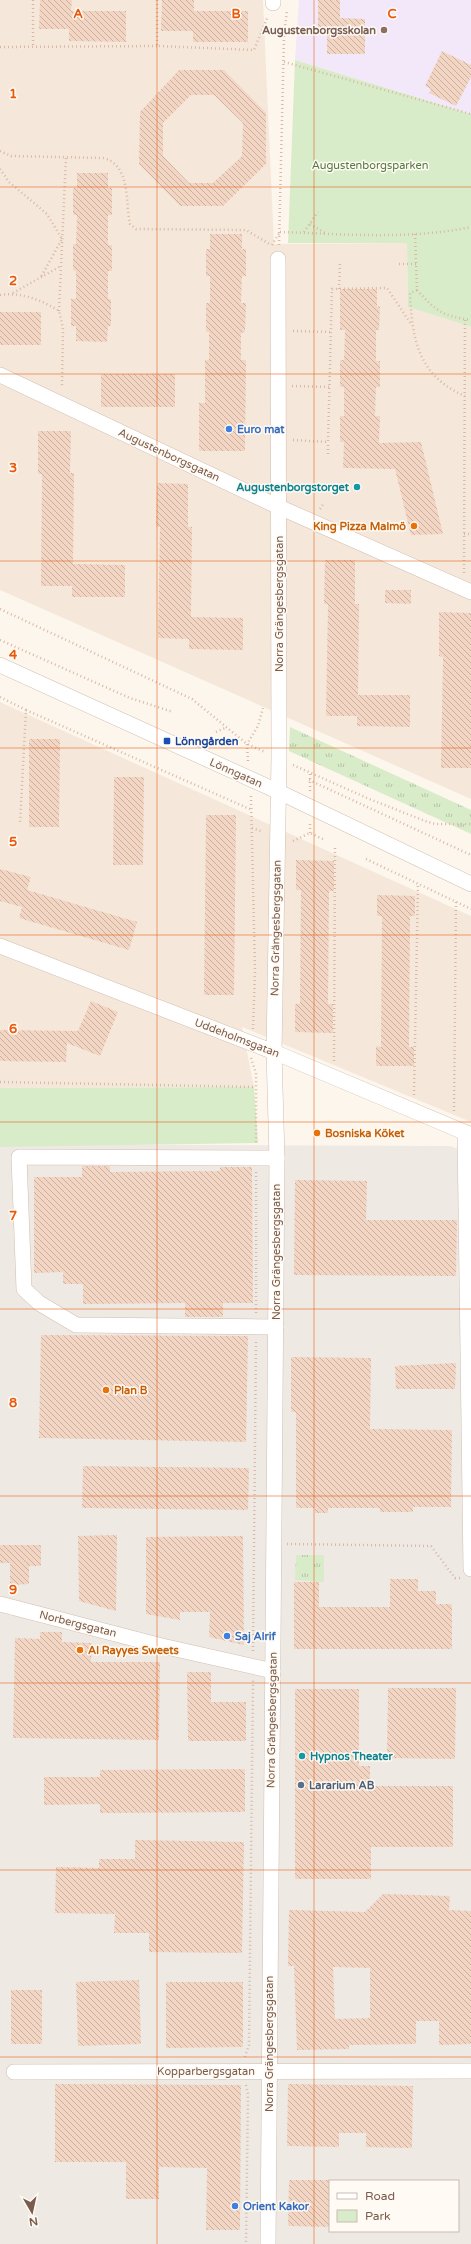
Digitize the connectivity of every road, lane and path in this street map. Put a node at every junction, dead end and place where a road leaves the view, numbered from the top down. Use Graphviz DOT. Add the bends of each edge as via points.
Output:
graph roads {
  1 [pos="33,0"];
  2 [pos="157,0"];
  3 [pos="278,2"];
  4 [pos="157,46"];
  5 [pos="0,47"];
  6 [pos="33,47"];
  7 [pos="284,62"];
  8 [pos="471,114"];
  9 [pos="0,151"];
  10 [pos="66,157"];
  11 [pos="0,169"];
  12 [pos="318,212"];
  13 [pos="310,224"];
  14 [pos="471,227"];
  15 [pos="304,233"];
  16 [pos="325,233"];
  17 [pos="414,234"];
  18 [pos="62,239"];
  19 [pos="275,252"];
  20 [pos="340,262"];
  21 [pos="399,264"];
  22 [pos="416,264"];
  23 [pos="61,266"];
  24 [pos="42,277"];
  25 [pos="339,289"];
  26 [pos="417,290"];
  27 [pos="13,293"];
  28 [pos="0,296"];
  29 [pos="59,311"];
  30 [pos="465,320"];
  31 [pos="471,320"];
  32 [pos="411,324"];
  33 [pos="278,330"];
  34 [pos="331,332"];
  35 [pos="0,375"];
  36 [pos="278,385"];
  37 [pos="329,387"];
  38 [pos="62,388"];
  39 [pos="465,396"];
  40 [pos="278,439"];
  41 [pos="328,442"];
  42 [pos="328,454"];
  43 [pos="279,507"];
  44 [pos="464,534"];
  45 [pos="471,534"];
  46 [pos="467,590"];
  47 [pos="0,609"];
  48 [pos="0,640"];
  49 [pos="0,665"];
  50 [pos="0,697"];
  51 [pos="26,710"];
  52 [pos="173,712"];
  53 [pos="225,728"];
  54 [pos="216,732"];
  55 [pos="247,744"];
  56 [pos="279,758"];
  57 [pos="250,780"];
  58 [pos="309,780"];
  59 [pos="277,791"];
  60 [pos="252,810"];
  61 [pos="20,824"];
  62 [pos="471,824"];
  63 [pos="335,845"];
  64 [pos="471,855"];
  65 [pos="366,859"];
  66 [pos="418,884"];
  67 [pos="471,884"];
  68 [pos="456,902"];
  69 [pos="471,909"];
  70 [pos="0,946"];
  71 [pos="250,1043"];
  72 [pos="274,1052"];
  73 [pos="334,1064"];
  74 [pos="0,1082"];
  75 [pos="256,1087"];
  76 [pos="414,1097"];
  77 [pos="454,1113"];
  78 [pos="468,1134"];
  79 [pos="256,1158"];
  80 [pos="277,1158"];
  81 [pos="256,1327"];
  82 [pos="276,1327"];
  83 [pos="274,1544"];
  84 [pos="468,1574"];
  85 [pos="0,1604"];
  86 [pos="253,1666"];
  87 [pos="273,1671"];
  88 [pos="245,2071"];
  89 [pos="268,2071"];
  90 [pos="471,2071"];
  91 [pos="14,2072"];
  92 [pos="246,2244"];
  93 [pos="268,2244"];
  1 -- 6 [label="path"];
  2 -- 4 [label="path"];
  3 -- 4 [label="path" via="254,50"];
  3 -- 7 [label="path"];
  4 -- 6 [label="path"];
  5 -- 6 [label="path"];
  7 -- 8 [label="path"];
  7 -- 15 [label="path" via="280,232"];
  9 -- 10 [label="path" via="11,156"];
  10 -- 18 [label="path"];
  10 -- 19 [label="path" via="104,158 115,161 123,173 130,224 136,229 246,230"];
  11 -- 18 [label="path" via="9,182 47,214"];
  12 -- 13 [label="path"];
  13 -- 15 [label="path"];
  13 -- 16 [label="path"];
  14 -- 17 [label="path"];
  15 -- 16 [label="path"];
  16 -- 17 [label="path"];
  17 -- 22 [label="path"];
  18 -- 23 [label="path"];
  18 -- 24 [label="path"];
  19 -- 33 [label="street, Norra Grängesbergsgatan"];
  20 -- 25 [label="path"];
  21 -- 22 [label="path"];
  22 -- 26 [label="path"];
  23 -- 24 [label="path"];
  23 -- 29 [label="path"];
  24 -- 27 [label="path"];
  25 -- 32 [label="path" via="387,288"];
  25 -- 34 [label="path" via="332,289"];
  26 -- 30 [label="path" via="435,310"];
  26 -- 32 [label="path" via="410,293"];
  27 -- 28 [label="path"];
  27 -- 29 [label="path" via="46,303"];
  29 -- 38 [label="path" via="63,328"];
  30 -- 31 [label="path"];
  30 -- 39 [label="path"];
  32 -- 39 [label="path" via="417,348 425,365 446,387"];
  33 -- 34 [label="path"];
  33 -- 36 [label="street, Norra Grängesbergsgatan"];
  34 -- 37 [label="path"];
  35 -- 43 [label="street, Augustenborgsgatan"];
  36 -- 37 [label="path"];
  36 -- 40 [label="street, Norra Grängesbergsgatan"];
  37 -- 41 [label="path"];
  39 -- 44 [label="path"];
  40 -- 41 [label="path"];
  40 -- 43 [label="street, Norra Grängesbergsgatan"];
  41 -- 42 [label="path"];
  43 -- 46 [label="street, Augustenborgsgatan"];
  43 -- 56 [label="street, Norra Grängesbergsgatan"];
  44 -- 45 [label="path"];
  44 -- 46 [label="path"];
  47 -- 53 [label="path" via="192,699"];
  48 -- 52 [label="path" via="130,698"];
  49 -- 57 [label="street, Lönngatan"];
  50 -- 51 [label="path"];
  51 -- 60 [label="path"];
  51 -- 61 [label="path"];
  53 -- 54 [label="path"];
  53 -- 55 [label="path"];
  55 -- 56 [label="path"];
  55 -- 57 [label="path"];
  56 -- 59 [label="street, Norra Grängesbergsgatan"];
  56 -- 62 [label="path" via="425,821 435,824"];
  57 -- 59 [label="street, Lönngatan"];
  57 -- 60 [label="path"];
  58 -- 64 [label="path"];
  59 -- 67 [label="street, Lönngatan"];
  59 -- 72 [label="street, Norra Grängesbergsgatan"];
  60 -- 71 [label="path" via="255,979 254,1021"];
  63 -- 73 [label="path"];
  65 -- 66 [label="path"];
  66 -- 68 [label="path"];
  66 -- 76 [label="path"];
  68 -- 69 [label="path"];
  68 -- 77 [label="path"];
  70 -- 71 [label="street, Uddeholmsgatan"];
  71 -- 72 [label="street, Uddeholmsgatan"];
  71 -- 75 [label="path"];
  72 -- 78 [label="street, Uddeholmsgatan"];
  72 -- 80 [label="street, Norra Grängesbergsgatan"];
  74 -- 75 [label="path"];
  75 -- 79 [label="path"];
  78 -- 84 [label="street"];
  79 -- 80 [label="street"];
  79 -- 81 [label="path"];
  79 -- 81 [label="street" via="19,1157 24,1289 39,1303 76,1325"];
  80 -- 82 [label="street, Norra Grängesbergsgatan"];
  81 -- 82 [label="street"];
  81 -- 86 [label="path"];
  82 -- 83 [label="street, Norra Grängesbergsgatan"];
  83 -- 84 [label="path" via="431,1546 455,1578"];
  83 -- 87 [label="street, Norra Grängesbergsgatan"];
  85 -- 86 [label="street, Norbergsgatan"];
  86 -- 87 [label="street, Norbergsgatan"];
  86 -- 88 [label="path" via="249,2045 244,2060"];
  87 -- 89 [label="street, Norra Grängesbergsgatan"];
  88 -- 89 [label="street, Kopparbergsgatan"];
  88 -- 91 [label="street, Kopparbergsgatan"];
  88 -- 92 [label="path" via="248,2094"];
  89 -- 90 [label="street, Kopparbergsgatan"];
  89 -- 93 [label="street, Norra Grängesbergsgatan"];
}
